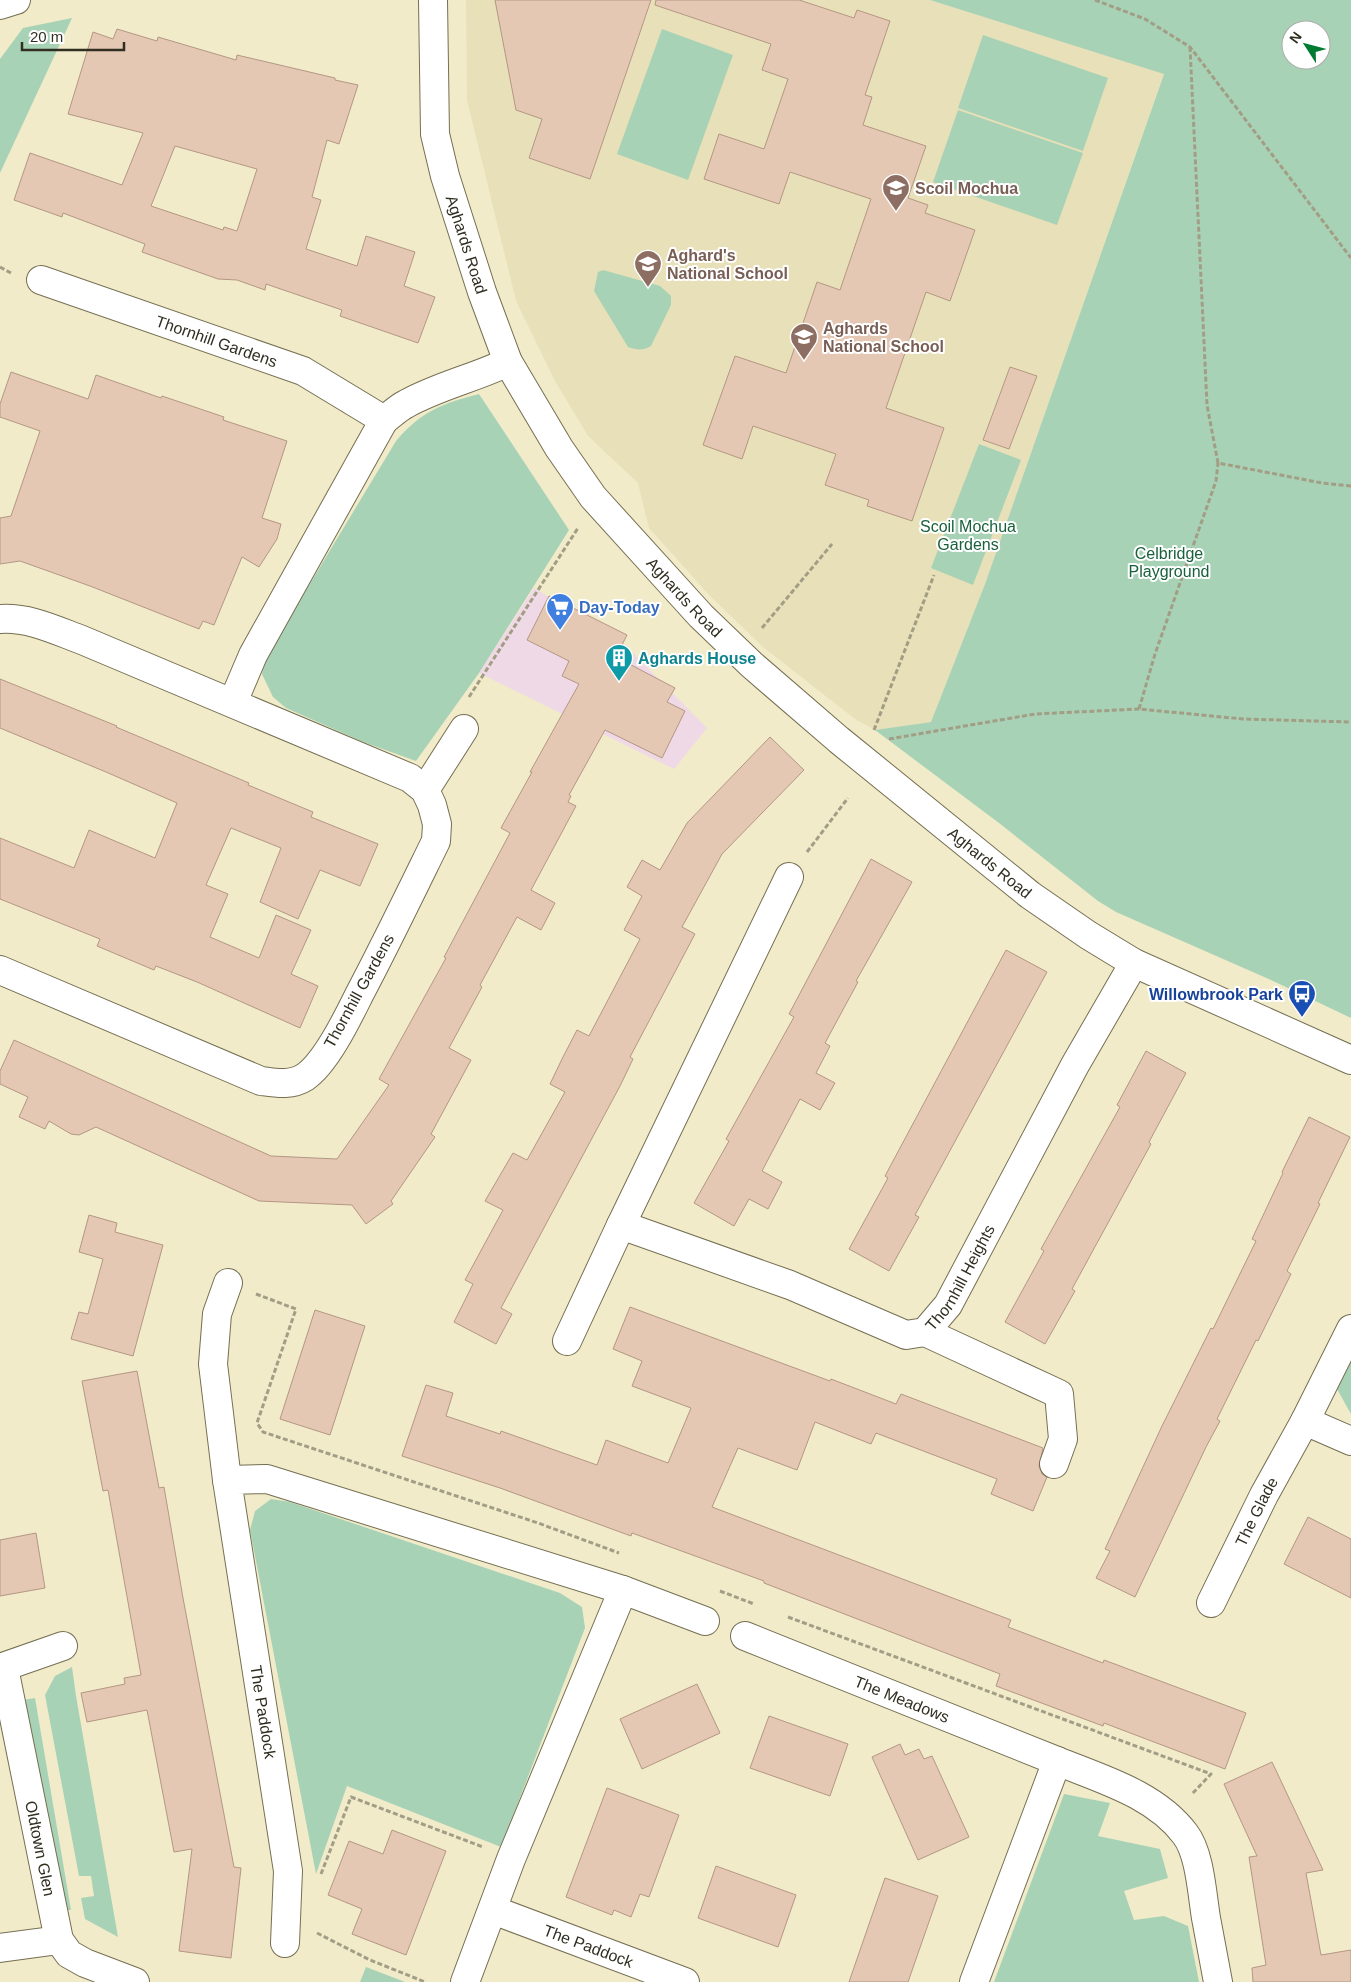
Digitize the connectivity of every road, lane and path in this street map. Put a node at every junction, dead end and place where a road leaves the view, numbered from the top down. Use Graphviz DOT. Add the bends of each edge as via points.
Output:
graph roads {
  1 [pos="16,0"];
  2 [pos="433,0"];
  3 [pos="1095,0"];
  4 [pos="0,5"];
  5 [pos="1190,47"];
  6 [pos="1351,258"];
  7 [pos="41,280"];
  8 [pos="508,362"];
  9 [pos="384,420"];
  10 [pos="1218,463"];
  11 [pos="1351,486"];
  12 [pos="578,528"];
  13 [pos="832,544"];
  14 [pos="934,575"];
  15 [pos="0,619"];
  16 [pos="762,628"];
  17 [pos="233,702"];
  18 [pos="1139,709"];
  19 [pos="464,717"];
  20 [pos="1351,722"];
  21 [pos="873,732"];
  22 [pos="883,740"];
  23 [pos="425,790"];
  24 [pos="848,798"];
  25 [pos="789,877"];
  26 [pos="1134,963"];
  27 [pos="0,970"];
  28 [pos="1351,1060"];
  29 [pos="621,1225"];
  30 [pos="228,1283"];
  31 [pos="1351,1329"];
  32 [pos="925,1332"];
  33 [pos="567,1341"];
  34 [pos="1305,1421"];
  35 [pos="1351,1441"];
  36 [pos="1054,1464"];
  37 [pos="227,1480"];
  38 [pos="628,1557"];
  39 [pos="623,1590"];
  40 [pos="719,1591"];
  41 [pos="1211,1603"];
  42 [pos="756,1605"];
  43 [pos="784,1615"];
  44 [pos="705,1621"];
  45 [pos="745,1636"];
  46 [pos="63,1646"];
  47 [pos="2,1668"];
  48 [pos="1057,1760"];
  49 [pos="1189,1799"];
  50 [pos="511,1860"];
  51 [pos="319,1878"];
  52 [pos="493,1910"];
  53 [pos="316,1932"];
  54 [pos="58,1940"];
  55 [pos="285,1944"];
  56 [pos="0,1948"];
  57 [pos="135,1982"];
  58 [pos="425,1982"];
  59 [pos="465,1982"];
  60 [pos="685,1982"];
  61 [pos="974,1982"];
  62 [pos="1218,1982"];
  1 -- 4 [label="street"];
  2 -- 8 [label="street, Aghards Road" via="435,134 482,292"];
  3 -- 5 [label="path" via="1145,19"];
  5 -- 6 [label="path"];
  5 -- 10 [label="path" via="1207,405"];
  7 -- 9 [label="street, Thornhill Gardens" via="303,371"];
  8 -- 9 [label="street" via="404,404"];
  8 -- 26 [label="street, Aghards Road" via="559,448 593,497 707,622 839,740 976,852 1030,895"];
  9 -- 17 [label="street" via="252,655"];
  10 -- 11 [label="path"];
  10 -- 18 [label="path" via="1216,482 1155,654"];
  12 -- 19 [label="path"];
  13 -- 16 [label="path"];
  14 -- 21 [label="path"];
  15 -- 17 [label="street" via="14,618 44,626"];
  17 -- 23 [label="street" via="410,778"];
  18 -- 20 [label="path" via="1243,719"];
  18 -- 22 [label="path" via="1035,714"];
  19 -- 23 [label="street"];
  23 -- 27 [label="street, Thornhill Gardens" via="437,824 436,841 343,1026 320,1062 305,1077 281,1085 261,1081"];
  24 -- 25 [label="path"];
  25 -- 29 [label="street"];
  26 -- 28 [label="street, Aghards Road"];
  26 -- 32 [label="street, Thornhill Heights" via="1075,1065 948,1305"];
  29 -- 32 [label="street, Thornhill Heights" via="790,1285 906,1335"];
  29 -- 33 [label="street"];
  30 -- 37 [label="street, The Paddock" via="217,1314 213,1364"];
  30 -- 38 [label="path" via="296,1309 257,1423 263,1432 538,1523"];
  31 -- 34 [label="street, The Glade"];
  32 -- 36 [label="street" via="1059,1394 1063,1439"];
  34 -- 35 [label="street"];
  34 -- 41 [label="street, The Glade"];
  37 -- 39 [label="street" via="267,1479"];
  37 -- 55 [label="street, The Paddock" via="288,1871"];
  39 -- 44 [label="street"];
  39 -- 50 [label="street"];
  40 -- 42 [label="path"];
  43 -- 49 [label="path" via="1211,1774"];
  45 -- 48 [label="street, The Meadows"];
  46 -- 47 [label="street, Oldtown Glen"];
  47 -- 54 [label="street, Oldtown Glen"];
  48 -- 61 [label="street"];
  48 -- 62 [label="street, The Meadows" via="1149,1802 1186,1835 1200,1877"];
  50 -- 51 [label="path" via="351,1797"];
  50 -- 52 [label="street"];
  52 -- 59 [label="street"];
  52 -- 60 [label="street, The Paddock"];
  53 -- 58 [label="path" via="370,1960"];
  54 -- 56 [label="street"];
  54 -- 57 [label="street" via="69,1954 85,1963"];
}
